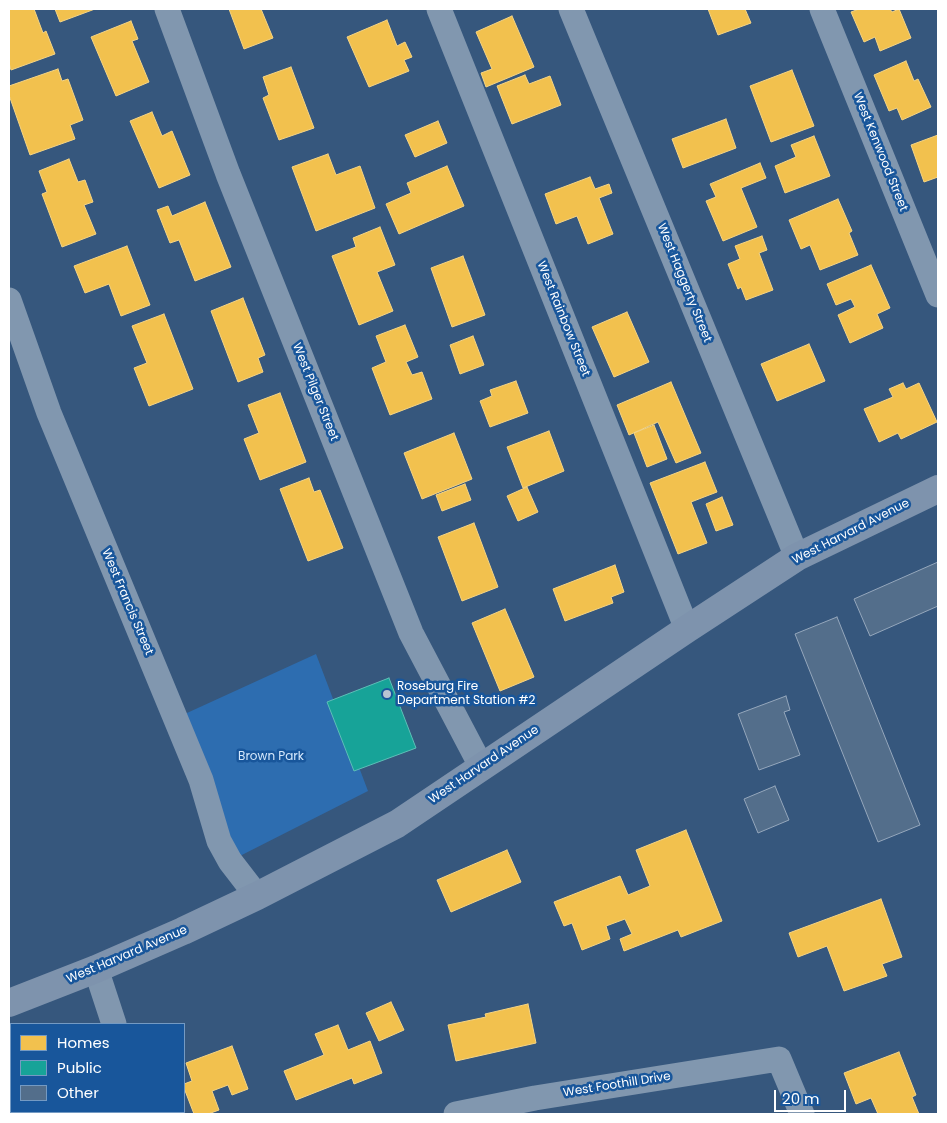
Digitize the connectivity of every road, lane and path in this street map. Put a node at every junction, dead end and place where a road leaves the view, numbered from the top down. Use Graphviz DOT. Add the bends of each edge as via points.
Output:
graph roads {
  1 [pos="167,9"];
  2 [pos="439,9"];
  3 [pos="571,9"];
  4 [pos="822,9"];
  5 [pos="938,295"];
  6 [pos="9,300"];
  7 [pos="938,489"];
  8 [pos="797,557"];
  9 [pos="687,628"];
  10 [pos="481,766"];
  11 [pos="257,896"];
  12 [pos="96,969"];
  13 [pos="9,1003"];
  14 [pos="114,1023"];
  15 [pos="456,1114"];
  16 [pos="802,1114"];
  1 -- 10 [label="street, West Pilger Street" via="228,174 411,633"];
  2 -- 9 [label="street, West Rainbow Street"];
  3 -- 8 [label="street, West Haggerty Street"];
  4 -- 5 [label="street, West Kenwood Street"];
  6 -- 11 [label="street, West Francis Street" via="49,413 201,780 219,842"];
  7 -- 8 [label="main road, West Harvard Avenue"];
  8 -- 9 [label="main road, West Harvard Avenue"];
  9 -- 10 [label="main road, West Harvard Avenue"];
  10 -- 11 [label="main road, West Harvard Avenue" via="397,824"];
  11 -- 12 [label="main road, West Harvard Avenue"];
  12 -- 13 [label="main road, West Harvard Avenue"];
  12 -- 14 [label="street"];
  15 -- 16 [label="street, West Foothill Drive" via="535,1098 779,1059"];
}
